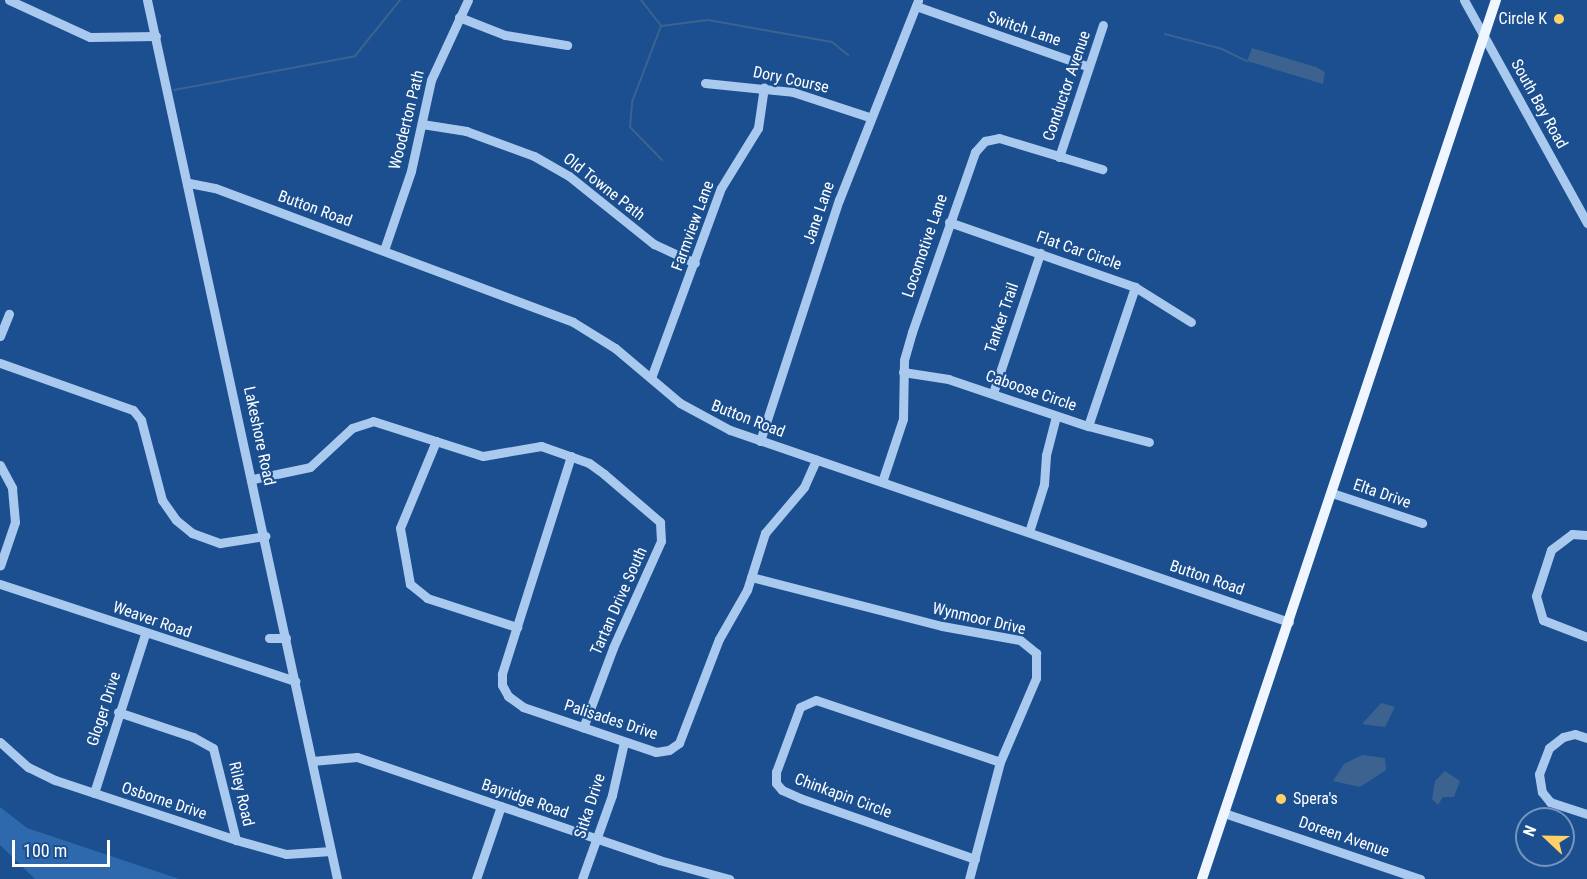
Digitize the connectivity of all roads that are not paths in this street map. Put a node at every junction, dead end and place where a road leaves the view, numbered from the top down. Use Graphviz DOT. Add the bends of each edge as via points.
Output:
graph roads {
  1 [pos="9,0"];
  2 [pos="147,0"];
  3 [pos="468,0"];
  4 [pos="1464,0"];
  5 [pos="1496,0"];
  6 [pos="917,3"];
  7 [pos="459,17"];
  8 [pos="1103,25"];
  9 [pos="156,36"];
  10 [pos="1484,36"];
  11 [pos="567,45"];
  12 [pos="1089,68"];
  13 [pos="705,82"];
  14 [pos="764,87"];
  15 [pos="869,117"];
  16 [pos="423,124"];
  17 [pos="1059,157"];
  18 [pos="1102,169"];
  19 [pos="189,183"];
  20 [pos="1583,206"];
  21 [pos="949,222"];
  22 [pos="1587,223"];
  23 [pos="384,250"];
  24 [pos="1040,253"];
  25 [pos="695,263"];
  26 [pos="1135,287"];
  27 [pos="9,314"];
  28 [pos="1191,322"];
  29 [pos="0,336"];
  30 [pos="0,363"];
  31 [pos="903,372"];
  32 [pos="651,378"];
  33 [pos="993,393"];
  34 [pos="1056,416"];
  35 [pos="1088,426"];
  36 [pos="436,441"];
  37 [pos="760,441"];
  38 [pos="1149,442"];
  39 [pos="571,456"];
  40 [pos="816,460"];
  41 [pos="0,465"];
  42 [pos="253,479"];
  43 [pos="882,482"];
  44 [pos="1332,493"];
  45 [pos="1422,524"];
  46 [pos="1029,532"];
  47 [pos="1587,535"];
  48 [pos="265,536"];
  49 [pos="0,566"];
  50 [pos="751,577"];
  51 [pos="0,584"];
  52 [pos="1289,622"];
  53 [pos="517,627"];
  54 [pos="145,634"];
  55 [pos="1587,637"];
  56 [pos="270,638"];
  57 [pos="286,639"];
  58 [pos="295,681"];
  59 [pos="118,712"];
  60 [pos="583,728"];
  61 [pos="1587,738"];
  62 [pos="0,742"];
  63 [pos="624,742"];
  64 [pos="312,761"];
  65 [pos="1000,762"];
  66 [pos="94,793"];
  67 [pos="501,806"];
  68 [pos="1224,813"];
  69 [pos="1587,814"];
  70 [pos="596,838"];
  71 [pos="236,840"];
  72 [pos="331,850"];
  73 [pos="975,859"];
  74 [pos="691,867"];
  75 [pos="337,879"];
  76 [pos="476,879"];
  77 [pos="582,879"];
  78 [pos="687,879"];
  79 [pos="729,879"];
  80 [pos="969,879"];
  81 [pos="1202,879"];
  82 [pos="1420,879"];
  1 -- 9 [label="street" via="90,37"];
  2 -- 9 [label="street, Lakeshore Road"];
  3 -- 7 [label="street, Wooderton Path"];
  4 -- 10 [label="street, South Bay Road"];
  5 -- 10 [label="main road"];
  6 -- 12 [label="street, Switch Lane"];
  6 -- 15 [label="street, Jane Lane"];
  7 -- 11 [label="street" via="505,35"];
  7 -- 16 [label="street, Wooderton Path" via="431,80"];
  8 -- 12 [label="street, Conductor Avenue"];
  9 -- 19 [label="street, Lakeshore Road"];
  10 -- 20 [label="street, South Bay Road"];
  10 -- 44 [label="main road"];
  12 -- 17 [label="street, Conductor Avenue"];
  13 -- 14 [label="street, Dory Course"];
  14 -- 15 [label="street, Dory Course" via="810,96"];
  14 -- 25 [label="street, Farmview Lane" via="758,128 721,188"];
  15 -- 37 [label="street, Jane Lane"];
  16 -- 23 [label="street, Wooderton Path"];
  16 -- 25 [label="street, Old Towne Path" via="466,131 534,156 569,176 654,244"];
  17 -- 18 [label="street, Locomotive Lane"];
  17 -- 21 [label="street, Locomotive Lane" via="999,138 985,141 975,152"];
  19 -- 23 [label="street, Button Road" via="215,188"];
  19 -- 42 [label="street, Lakeshore Road"];
  20 -- 22 [label="street, South Bay Road"];
  21 -- 24 [label="street, Flat Car Circle"];
  21 -- 31 [label="street, Locomotive Lane" via="912,332"];
  23 -- 32 [label="street, Button Road" via="594,332"];
  24 -- 26 [label="street, Flat Car Circle"];
  24 -- 33 [label="street, Tanker Trail"];
  25 -- 32 [label="street, Farmview Lane"];
  26 -- 28 [label="street, Flat Car Circle"];
  26 -- 35 [label="street"];
  27 -- 29 [label="street"];
  30 -- 48 [label="street" via="133,410 143,427 162,500 192,534 220,543"];
  31 -- 33 [label="street, Caboose Circle" via="948,379"];
  31 -- 43 [label="street, Locomotive Lane" via="903,419"];
  32 -- 37 [label="street, Button Road" via="696,414"];
  33 -- 34 [label="street, Caboose Circle"];
  34 -- 35 [label="street, Caboose Circle"];
  34 -- 46 [label="street" via="1046,455 1044,484"];
  35 -- 38 [label="street, Caboose Circle"];
  36 -- 39 [label="street" via="483,456 531,445"];
  36 -- 42 [label="street" via="381,422 362,423 346,432 310,467"];
  36 -- 53 [label="street" via="400,528 410,585 427,598"];
  37 -- 40 [label="street, Button Road"];
  39 -- 53 [label="street, Palisades Drive"];
  39 -- 60 [label="street, Tartan Drive South" via="604,474 662,527 657,553 613,648"];
  40 -- 43 [label="street, Button Road"];
  40 -- 50 [label="street, Palisades Drive" via="804,487 765,533"];
  41 -- 49 [label="street" via="12,488 15,522"];
  42 -- 48 [label="street, Lakeshore Road"];
  43 -- 46 [label="street, Button Road"];
  44 -- 45 [label="street, Elta Drive"];
  44 -- 52 [label="main road"];
  46 -- 52 [label="street, Button Road"];
  47 -- 55 [label="street" via="1572,534 1551,550 1536,596 1542,620"];
  48 -- 57 [label="street, Lakeshore Road"];
  50 -- 63 [label="street, Palisades Drive" via="737,612 719,639 679,743 656,752"];
  50 -- 65 [label="street, Wynmoor Drive" via="1029,645 1038,658 1036,678"];
  51 -- 54 [label="street, Weaver Road"];
  52 -- 68 [label="main road"];
  53 -- 60 [label="street, Palisades Drive" via="502,674 508,696 523,707"];
  54 -- 58 [label="street, Weaver Road"];
  54 -- 59 [label="street, Gloger Drive"];
  56 -- 57 [label="street"];
  57 -- 58 [label="street, Lakeshore Road"];
  58 -- 64 [label="street, Lakeshore Road"];
  59 -- 66 [label="street, Gloger Drive"];
  59 -- 71 [label="street, Riley Road" via="193,737 213,748"];
  60 -- 63 [label="street, Palisades Drive"];
  61 -- 69 [label="street" via="1575,734 1549,747 1539,774 1542,792 1550,802"];
  62 -- 66 [label="street, Osborne Drive" via="34,771"];
  63 -- 70 [label="street, Sitka Drive"];
  64 -- 67 [label="street, Bayridge Road" via="357,757"];
  64 -- 72 [label="street, Lakeshore Road"];
  65 -- 73 [label="street, Wynmoor Drive"];
  65 -- 73 [label="street, Chinkapin Circle" via="816,700 800,707 776,772 776,783 782,790 800,798"];
  66 -- 71 [label="street, Osborne Drive"];
  67 -- 70 [label="street, Bayridge Road"];
  67 -- 76 [label="street"];
  68 -- 81 [label="main road"];
  68 -- 82 [label="street, Doreen Avenue"];
  70 -- 74 [label="street, Bayridge Road"];
  70 -- 77 [label="street, Sitka Drive"];
  71 -- 72 [label="street, Osborne Drive" via="286,854"];
  72 -- 75 [label="street, Lakeshore Road"];
  73 -- 80 [label="street, Wynmoor Drive"];
  74 -- 78 [label="street"];
  74 -- 79 [label="street, Bayridge Road"];
}
